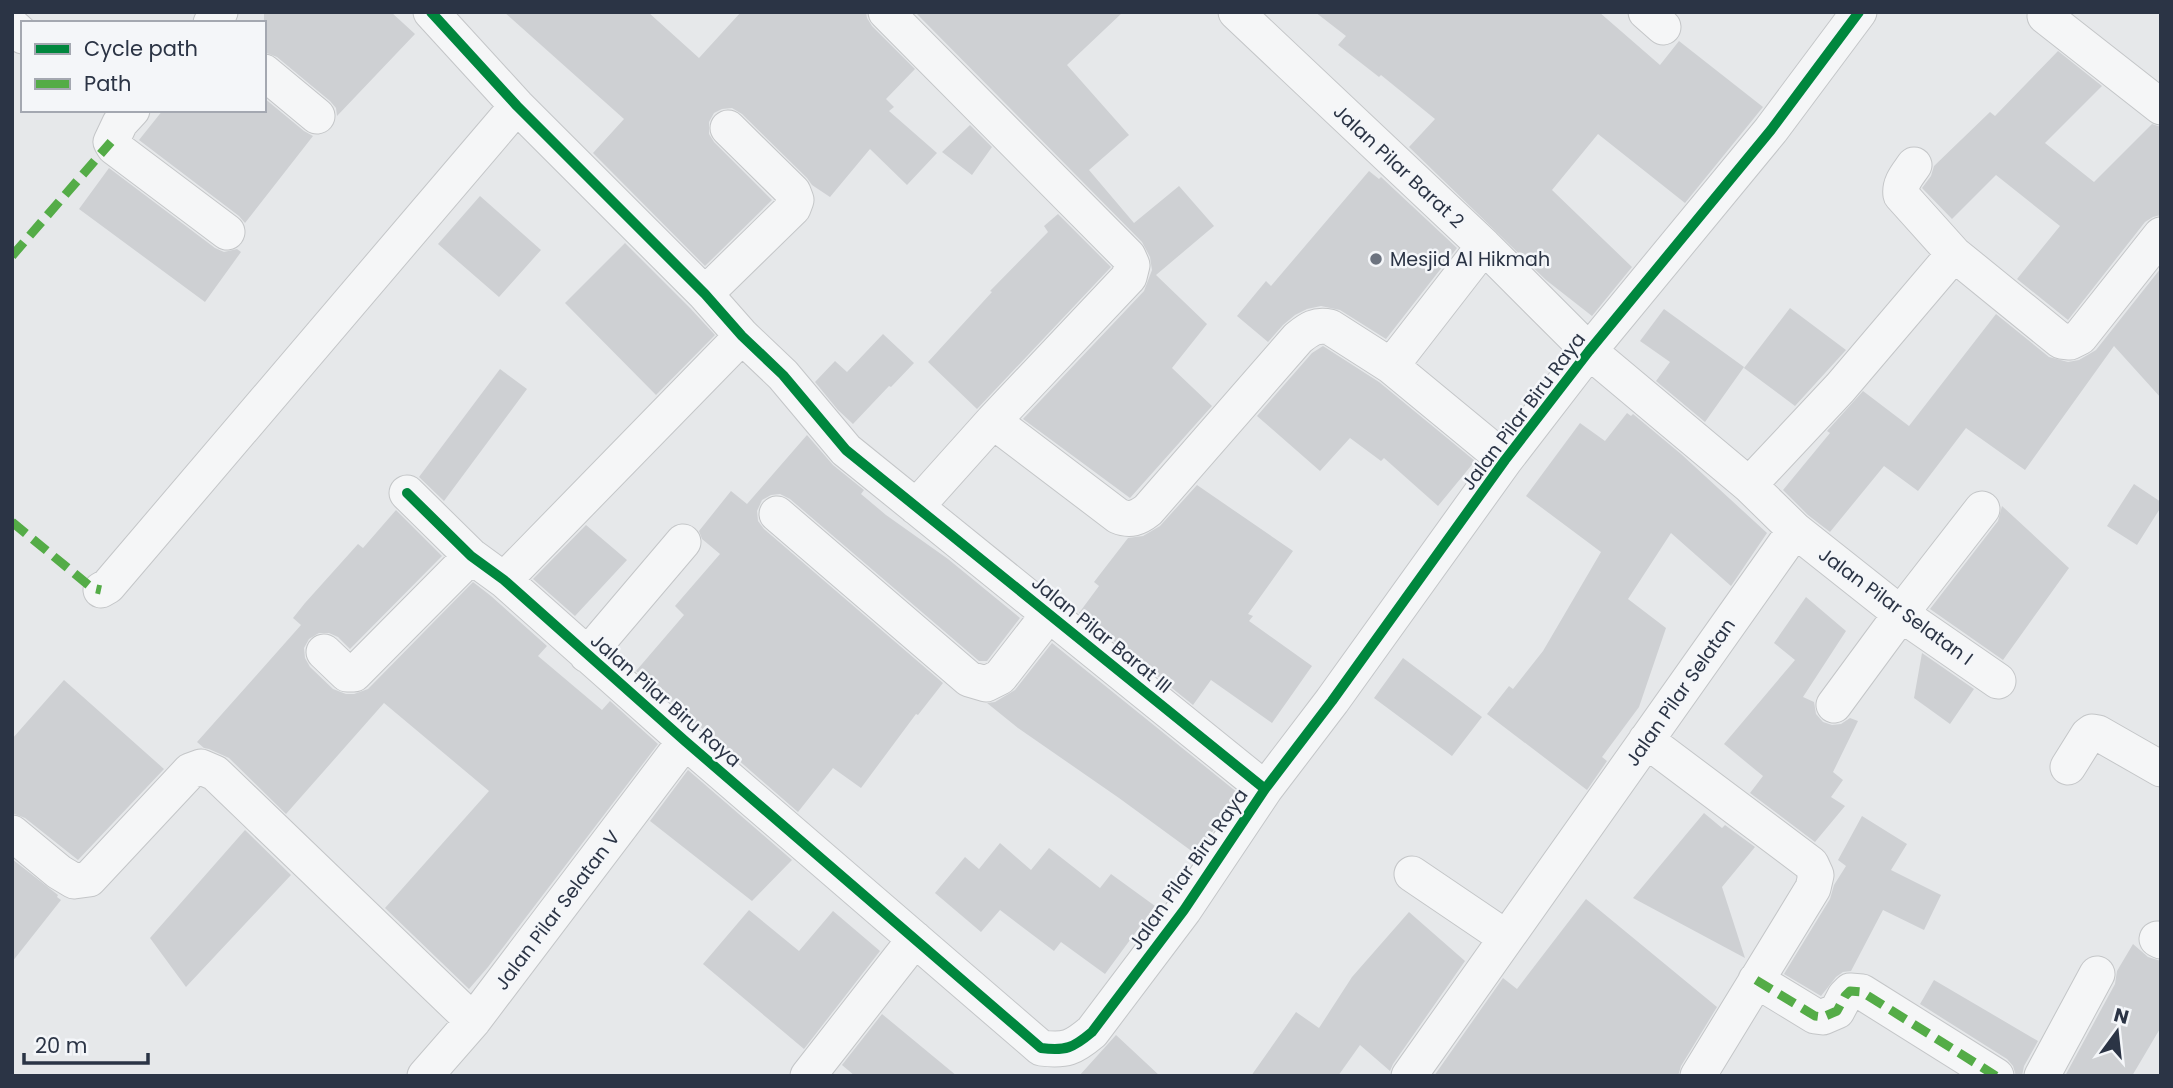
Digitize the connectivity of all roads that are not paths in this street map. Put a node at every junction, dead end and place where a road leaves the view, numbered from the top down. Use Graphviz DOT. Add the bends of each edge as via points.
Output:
graph roads {
  1 [pos="431,12"];
  2 [pos="886,12"];
  3 [pos="1236,12"];
  4 [pos="1859,12"];
  5 [pos="2045,16"];
  6 [pos="266,74"];
  7 [pos="517,106"];
  8 [pos="2161,107"];
  9 [pos="118,114"];
  10 [pos="317,116"];
  11 [pos="728,128"];
  12 [pos="1914,165"];
  13 [pos="227,232"];
  14 [pos="2161,235"];
  15 [pos="1484,246"];
  16 [pos="1954,254"];
  17 [pos="705,293"];
  18 [pos="742,336"];
  19 [pos="1590,351"];
  20 [pos="1391,366"];
  21 [pos="993,421"];
  22 [pos="1505,460"];
  23 [pos="1749,485"];
  24 [pos="407,493"];
  25 [pos="916,507"];
  26 [pos="1982,509"];
  27 [pos="776,514"];
  28 [pos="1795,530"];
  29 [pos="683,542"];
  30 [pos="471,556"];
  31 [pos="504,580"];
  32 [pos="100,590"];
  33 [pos="1049,614"];
  34 [pos="1901,614"];
  35 [pos="324,652"];
  36 [pos="587,655"];
  37 [pos="1998,681"];
  38 [pos="1834,705"];
  39 [pos="1646,740"];
  40 [pos="685,741"];
  41 [pos="2068,767"];
  42 [pos="2161,769"];
  43 [pos="1265,789"];
  44 [pos="12,834"];
  45 [pos="1412,874"];
  46 [pos="1505,937"];
  47 [pos="915,939"];
  48 [pos="2097,974"];
  49 [pos="1756,980"];
  50 [pos="473,1021"];
  51 [pos="425,1076"];
  52 [pos="808,1076"];
  53 [pos="1409,1076"];
  54 [pos="1698,1076"];
  55 [pos="1996,1076"];
  56 [pos="2042,1076"];
  1 -- 7 [label="street, Jalan Pilar Barat III"];
  2 -- 21 [label="street" via="1132,265 1129,277"];
  3 -- 15 [label="street, Jalan Pilar Barat 2"];
  4 -- 19 [label="street, Jalan Pilar Biru Raya" via="1771,130"];
  5 -- 8 [label="street"];
  6 -- 10 [label="street"];
  7 -- 17 [label="street, Jalan Pilar Barat III"];
  7 -- 32 [label="street"];
  9 -- 13 [label="street" via="111,138 114,147"];
  11 -- 17 [label="street" via="796,200"];
  12 -- 16 [label="street" via="1903,181 1901,195"];
  14 -- 16 [label="street" via="2080,337 2070,342 2061,341"];
  15 -- 19 [label="street, Jalan Pilar Barat 2"];
  15 -- 20 [label="street"];
  16 -- 23 [label="street" via="1840,388"];
  17 -- 18 [label="street, Jalan Pilar Barat III"];
  18 -- 25 [label="street, Jalan Pilar Barat III" via="783,375 846,450"];
  18 -- 31 [label="street"];
  19 -- 22 [label="street, Jalan Pilar Biru Raya"];
  19 -- 23 [label="street"];
  20 -- 21 [label="street" via="1330,327 1310,328 1148,510 1133,519 1118,516"];
  20 -- 22 [label="street"];
  21 -- 25 [label="street"];
  22 -- 43 [label="street, Jalan Pilar Biru Raya"];
  23 -- 28 [label="street"];
  24 -- 30 [label="street, Jalan Pilar Biru Raya"];
  25 -- 33 [label="street, Jalan Pilar Barat III"];
  26 -- 34 [label="street"];
  27 -- 33 [label="street" via="969,680 986,684 1000,677"];
  28 -- 34 [label="street, Jalan Pilar Selatan I"];
  28 -- 39 [label="street, Jalan Pilar Selatan"];
  29 -- 36 [label="street"];
  30 -- 31 [label="street, Jalan Pilar Biru Raya"];
  30 -- 35 [label="street" via="354,674 346,674"];
  31 -- 36 [label="street, Jalan Pilar Biru Raya"];
  33 -- 43 [label="street, Jalan Pilar Barat III"];
  34 -- 37 [label="street, Jalan Pilar Selatan I"];
  34 -- 38 [label="street"];
  36 -- 40 [label="street, Jalan Pilar Biru Raya"];
  39 -- 46 [label="street, Jalan Pilar Selatan"];
  39 -- 49 [label="street" via="1811,864 1816,875 1813,888"];
  40 -- 47 [label="street, Jalan Pilar Biru Raya"];
  40 -- 50 [label="street, Jalan Pilar Selatan V"];
  41 -- 42 [label="street" via="2092,732"];
  43 -- 47 [label="street, Jalan Pilar Biru Raya" via="1175,921 1092,1032 1075,1046 1059,1051 1041,1048"];
  44 -- 50 [label="street" via="74,881 89,879 190,771 201,767 215,773"];
  45 -- 46 [label="street"];
  46 -- 53 [label="street, Jalan Pilar Selatan"];
  47 -- 52 [label="street"];
  48 -- 56 [label="street"];
  49 -- 54 [label="street"];
  49 -- 55 [label="street" via="1823,1017 1837,1011 1850,991 1862,992"];
  50 -- 51 [label="street, Jalan Pilar Selatan V"];
}
